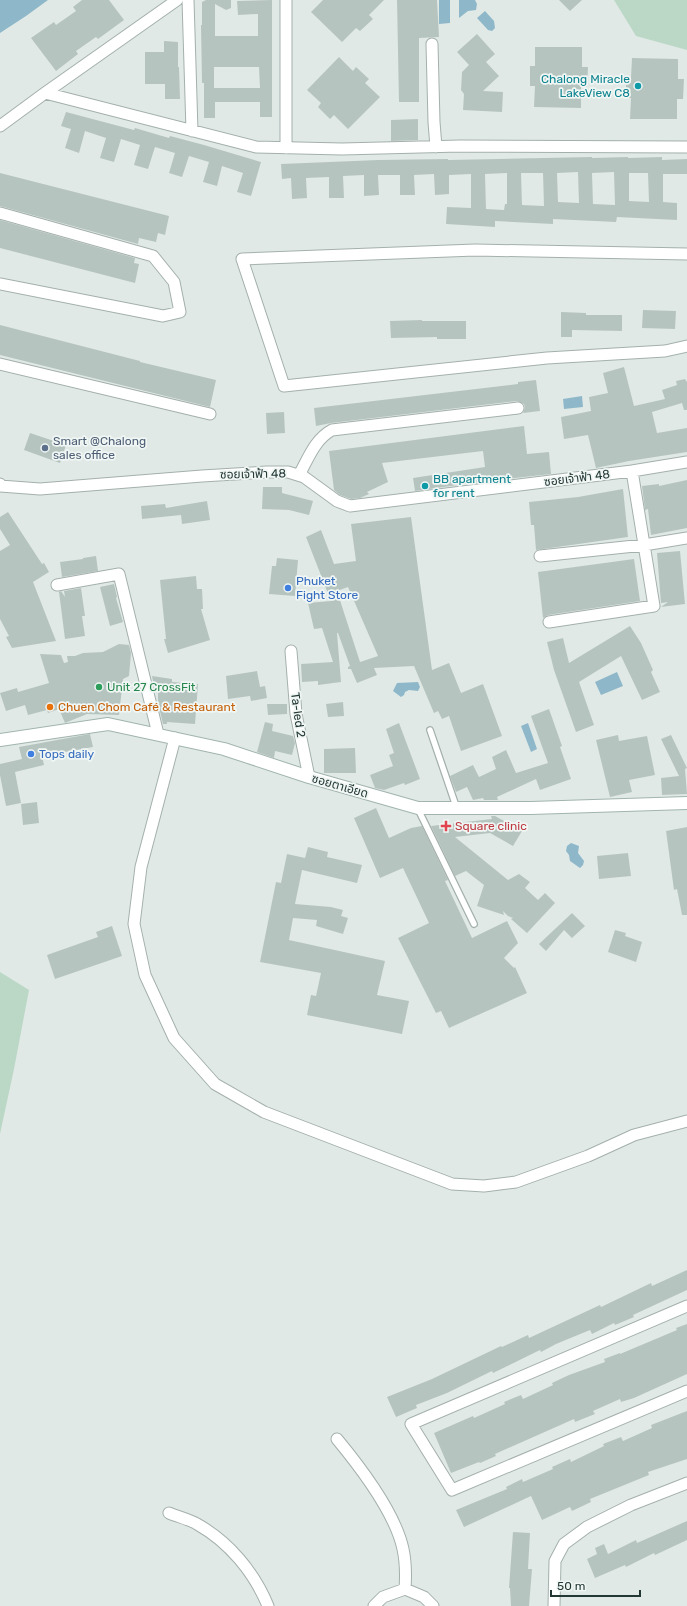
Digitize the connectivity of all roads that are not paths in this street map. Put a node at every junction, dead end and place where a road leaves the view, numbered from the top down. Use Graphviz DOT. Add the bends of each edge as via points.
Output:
graph roads {
  1 [pos="177,0"];
  2 [pos="188,0"];
  3 [pos="286,0"];
  4 [pos="432,44"];
  5 [pos="45,93"];
  6 [pos="0,126"];
  7 [pos="192,131"];
  8 [pos="436,147"];
  9 [pos="687,147"];
  10 [pos="286,148"];
  11 [pos="0,213"];
  12 [pos="687,254"];
  13 [pos="0,284"];
  14 [pos="687,346"];
  15 [pos="0,364"];
  16 [pos="518,408"];
  17 [pos="210,414"];
  18 [pos="687,462"];
  19 [pos="632,471"];
  20 [pos="299,475"];
  21 [pos="0,484"];
  22 [pos="687,538"];
  23 [pos="644,545"];
  24 [pos="540,556"];
  25 [pos="56,585"];
  26 [pos="549,622"];
  27 [pos="291,652"];
  28 [pos="430,730"];
  29 [pos="158,734"];
  30 [pos="176,738"];
  31 [pos="0,740"];
  32 [pos="309,778"];
  33 [pos="687,804"];
  34 [pos="418,808"];
  35 [pos="457,809"];
  36 [pos="474,924"];
  37 [pos="687,1122"];
  38 [pos="687,1306"];
  39 [pos="687,1391"];
  40 [pos="336,1439"];
  41 [pos="687,1483"];
  42 [pos="168,1513"];
  43 [pos="405,1589"];
  44 [pos="268,1606"];
  45 [pos="374,1606"];
  46 [pos="433,1606"];
  47 [pos="554,1606"];
  1 -- 5 [label="street"];
  2 -- 7 [label="street"];
  3 -- 10 [label="street"];
  4 -- 8 [label="street"];
  5 -- 6 [label="street"];
  5 -- 7 [label="street"];
  7 -- 10 [label="street" via="256,147"];
  8 -- 9 [label="street"];
  8 -- 10 [label="street"];
  11 -- 13 [label="street" via="153,256 174,282 180,312 163,316"];
  12 -- 14 [label="street" via="475,250 242,259 284,386 547,358 665,351"];
  15 -- 17 [label="street"];
  16 -- 20 [label="street" via="332,430 319,441"];
  18 -- 19 [label="street, ซอยเจ้าฟ้า 48"];
  19 -- 20 [label="street, ซอยเจ้าฟ้า 48" via="350,506 337,501"];
  19 -- 23 [label="street"];
  20 -- 21 [label="street, ซอยเจ้าฟ้า 48" via="267,472 40,489"];
  22 -- 23 [label="street"];
  23 -- 24 [label="street"];
  23 -- 26 [label="street" via="654,606"];
  25 -- 29 [label="street" via="119,574"];
  27 -- 32 [label="street, Ta-Ied 2" via="296,714"];
  28 -- 35 [label="lane"];
  29 -- 30 [label="street, ซอยตาเอียด"];
  29 -- 31 [label="street, ซอยตาเอียด" via="108,724"];
  30 -- 32 [label="street, ซอยตาเอียด" via="224,749"];
  30 -- 37 [label="street" via="141,867 134,924 146,975 174,1038 215,1084 264,1112 452,1184 484,1186 516,1182 588,1156 634,1135"];
  32 -- 34 [label="street, ซอยตาเอียด"];
  33 -- 35 [label="street, ซอยตาเอียด"];
  34 -- 35 [label="street, ซอยตาเอียด"];
  34 -- 36 [label="lane"];
  38 -- 39 [label="street" via="411,1424 452,1490"];
  40 -- 43 [label="street" via="359,1466 392,1522 403,1548 406,1568"];
  41 -- 47 [label="street" via="631,1505 588,1527 564,1544 555,1561"];
  42 -- 44 [label="street" via="197,1524 227,1545 262,1591"];
  43 -- 45 [label="street" via="383,1597"];
  43 -- 46 [label="street" via="424,1597"];
}
